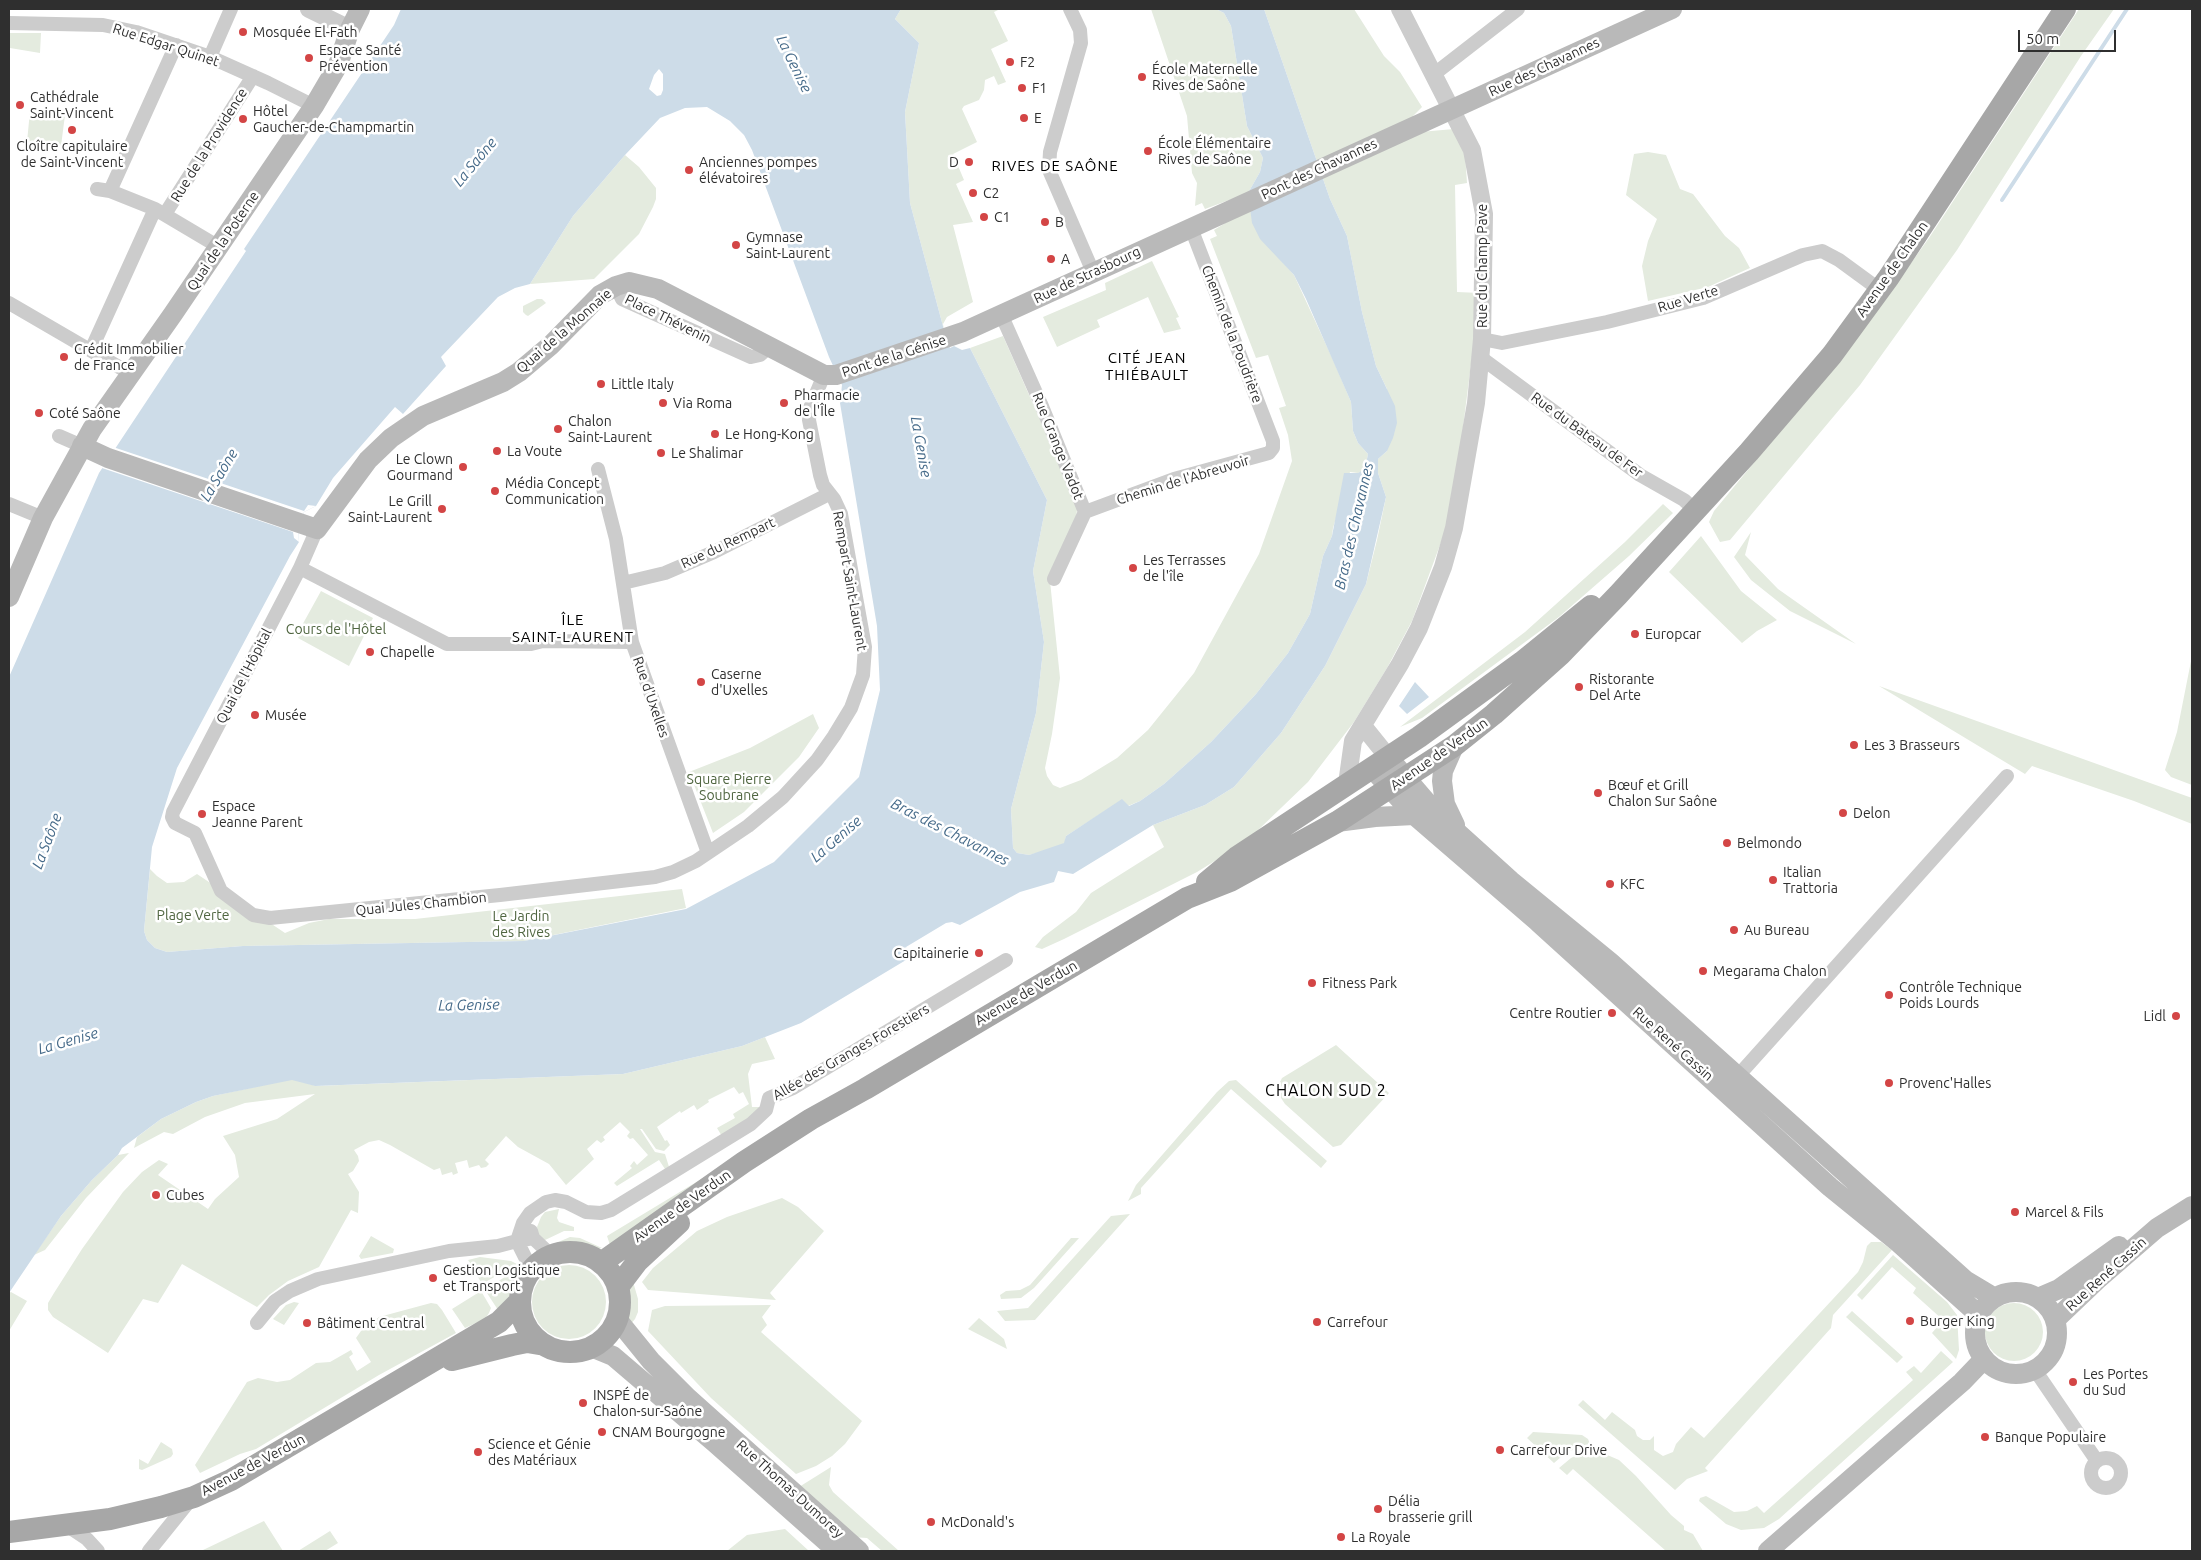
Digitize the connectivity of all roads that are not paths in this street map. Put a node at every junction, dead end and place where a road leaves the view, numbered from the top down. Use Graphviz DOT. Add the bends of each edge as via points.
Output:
graph roads {
  1 [pos="231,9"];
  2 [pos="309,9"];
  3 [pos="360,9"];
  4 [pos="1070,9"];
  5 [pos="1400,9"];
  6 [pos="1518,9"];
  7 [pos="1672,9"];
  8 [pos="2064,9"];
  9 [pos="9,22"];
  10 [pos="350,29"];
  11 [pos="176,45"];
  12 [pos="210,57"];
  13 [pos="1433,75"];
  14 [pos="252,76"];
  15 [pos="314,106"];
  16 [pos="1452,109"];
  17 [pos="1417,124"];
  18 [pos="160,211"];
  19 [pos="1222,214"];
  20 [pos="1191,228"];
  21 [pos="219,246"];
  22 [pos="1093,272"];
  23 [pos="616,286"];
  24 [pos="1880,290"];
  25 [pos="9,303"];
  26 [pos="1001,314"];
  27 [pos="953,337"];
  28 [pos="1482,339"];
  29 [pos="91,350"];
  30 [pos="1480,363"];
  31 [pos="131,374"];
  32 [pos="830,375"];
  33 [pos="58,436"];
  34 [pos="1273,441"];
  35 [pos="90,449"];
  36 [pos="598,469"];
  37 [pos="829,494"];
  38 [pos="9,504"];
  39 [pos="1696,511"];
  40 [pos="1084,512"];
  41 [pos="43,518"];
  42 [pos="310,525"];
  43 [pos="1652,556"];
  44 [pos="300,568"];
  45 [pos="1054,578"];
  46 [pos="623,583"];
  47 [pos="9,596"];
  48 [pos="632,642"];
  49 [pos="1358,734"];
  50 [pos="1454,746"];
  51 [pos="1380,762"];
  52 [pos="2007,776"];
  53 [pos="1398,783"];
  54 [pos="1347,784"];
  55 [pos="1414,815"];
  56 [pos="1337,822"];
  57 [pos="175,824"];
  58 [pos="1459,834"];
  59 [pos="708,853"];
  60 [pos="1187,898"];
  61 [pos="1538,922"];
  62 [pos="1006,960"];
  63 [pos="1610,962"];
  64 [pos="1680,1051"];
  65 [pos="1737,1077"];
  66 [pos="865,1089"];
  67 [pos="2192,1206"];
  68 [pos="523,1223"];
  69 [pos="2157,1228"];
  70 [pos="533,1238"];
  71 [pos="516,1241"];
  72 [pos="552,1256"];
  73 [pos="602,1263"];
  74 [pos="532,1271"];
  75 [pos="618,1287"];
  76 [pos="1995,1298"];
  77 [pos="2038,1298"];
  78 [pos="520,1301"];
  79 [pos="1980,1315"];
  80 [pos="617,1319"];
  81 [pos="2055,1320"];
  82 [pos="257,1323"];
  83 [pos="545,1345"];
  84 [pos="591,1348"];
  85 [pos="1984,1359"];
  86 [pos="2035,1370"];
  87 [pos="398,1382"];
  88 [pos="2097,1461"];
  89 [pos="194,1497"];
  90 [pos="65,1525"];
  91 [pos="9,1532"];
  92 [pos="98,1551"];
  93 [pos="149,1551"];
  94 [pos="837,1551"];
  95 [pos="859,1551"];
  96 [pos="1768,1551"];
  1 -- 12 [label="street"];
  2 -- 10 [label="street"];
  3 -- 10 [label="main road, Quai de la Poterne"];
  4 -- 22 [label="street" via="1080,30 1081,42 1050,152 1049,170"];
  5 -- 13 [label="street, Rue du Champ Pave"];
  6 -- 13 [label="street"];
  7 -- 16 [label="main road, Rue des Chavannes"];
  8 -- 24 [label="main road, Avenue de Chalon"];
  9 -- 11 [label="street, Rue Edgar Quinet" via="103,25"];
  10 -- 15 [label="main road, Quai de la Poterne" via="338,65"];
  11 -- 12 [label="street, Rue Edgar Quinet"];
  11 -- 18 [label="street" via="104,190"];
  12 -- 14 [label="street, Rue Edgar Quinet"];
  13 -- 16 [label="street, Rue du Champ Pave"];
  14 -- 15 [label="street, Rue Edgar Quinet"];
  14 -- 18 [label="street, Rue de la Providence"];
  15 -- 21 [label="main road, Quai de la Poterne"];
  16 -- 17 [label="main road, Rue des Chavannes"];
  16 -- 28 [label="street, Rue du Champ Pave" via="1472,150 1484,214"];
  17 -- 19 [label="main road, Pont des Chavannes"];
  18 -- 21 [label="street"];
  18 -- 29 [label="street, Rue de la Providence"];
  19 -- 20 [label="main road, Rue de Strasbourg"];
  20 -- 22 [label="main road, Rue de Strasbourg"];
  20 -- 34 [label="street, Chemin de la Poudrière"];
  21 -- 31 [label="main road, Quai de la Poterne"];
  22 -- 26 [label="main road, Rue de Strasbourg"];
  23 -- 32 [label="main road, Place Thévenin" via="629,282 658,289"];
  23 -- 42 [label="main road, Quai de la Monnaie" via="600,295 519,372 423,416 391,438"];
  24 -- 28 [label="street, Rue Verte" via="1822,251 1803,255 1703,298 1607,322 1502,342"];
  24 -- 39 [label="main road, Avenue de Chalon" via="1832,355"];
  25 -- 29 [label="street"];
  26 -- 27 [label="main road, Rue de Strasbourg"];
  26 -- 40 [label="street, Rue Grange Vadot" via="1042,404"];
  27 -- 32 [label="main road, Pont de la Génise"];
  28 -- 30 [label="street, Rue du Champ Pave"];
  29 -- 31 [label="street"];
  30 -- 39 [label="street, Rue du Bateau de Fer"];
  30 -- 49 [label="street, Rue du Champ Pave" via="1454,528 1443,567 1419,628"];
  31 -- 35 [label="main road, Quai de la Poterne"];
  32 -- 37 [label="street, Rempart Saint-Laurent" via="810,408 809,420 820,476"];
  33 -- 35 [label="street"];
  34 -- 40 [label="street, Chemin de l'Abreuvoir" via="1269,454 1174,480"];
  35 -- 41 [label="main road, Quai de la Poterne"];
  35 -- 42 [label="main road"];
  36 -- 46 [label="street, Rue d'Uxelles" via="616,539"];
  37 -- 46 [label="street, Rue du Rempart" via="714,552 665,573"];
  37 -- 59 [label="street, Rempart Saint-Laurent" via="840,514 865,647 863,675 851,708 817,760 783,797"];
  38 -- 41 [label="street"];
  39 -- 43 [label="main road, Avenue de Verdun"];
  40 -- 45 [label="street, Rue Grange Vadot"];
  41 -- 47 [label="main road, Quai de la Poterne"];
  42 -- 44 [label="street, Quai de l'Hôpital"];
  43 -- 50 [label="main road, Avenue de Verdun" via="1560,656"];
  43 -- 51 [label="main road, Avenue de Verdun" via="1522,662"];
  44 -- 48 [label="street" via="447,644"];
  44 -- 57 [label="street, Quai de l'Hôpital" via="173,812"];
  46 -- 48 [label="street, Rue d'Uxelles"];
  48 -- 59 [label="street, Rue d'Uxelles"];
  49 -- 51 [label="street"];
  49 -- 54 [label="street"];
  50 -- 53 [label="main road, Avenue de Verdun"];
  50 -- 58 [label="main road" via="1442,781 1446,804"];
  51 -- 53 [label="main road, Rue René Cassin"];
  51 -- 54 [label="main road, Avenue de Verdun"];
  52 -- 65 [label="street"];
  53 -- 55 [label="main road, Rue René Cassin"];
  53 -- 56 [label="main road, Avenue de Verdun"];
  53 -- 58 [label="main road, Rue René Cassin" via="1430,806"];
  54 -- 60 [label="main road, Avenue de Verdun" via="1237,857"];
  55 -- 56 [label="main road" via="1375,816"];
  55 -- 61 [label="main road, Rue René Cassin"];
  56 -- 60 [label="main road, Avenue de Verdun" via="1230,880"];
  57 -- 59 [label="street, Quai Jules Chambion" via="195,834 221,891 253,914 270,918 655,877 673,872"];
  58 -- 63 [label="main road, Rue René Cassin"];
  60 -- 66 [label="main road, Avenue de Verdun"];
  61 -- 63 [label="main road"];
  61 -- 64 [label="main road, Rue René Cassin"];
  62 -- 68 [label="street, Allée des Granges Forestiers" via="793,1088 769,1098 766,1110 752,1124 611,1210 586,1212 556,1200 537,1208"];
  63 -- 65 [label="main road, Rue René Cassin"];
  64 -- 65 [label="main road"];
  64 -- 79 [label="main road, Rue René Cassin" via="1830,1187"];
  65 -- 76 [label="main road, Rue René Cassin" via="1965,1280"];
  66 -- 73 [label="main road, Avenue de Verdun" via="744,1162"];
  66 -- 75 [label="main road, Avenue de Verdun" via="819,1131 720,1192 684,1219 637,1262"];
  67 -- 69 [label="main road, Rue René Cassin"];
  68 -- 70 [label="street" via="530,1228"];
  68 -- 71 [label="street, Allée des Granges Forestiers"];
  69 -- 77 [label="main road, Rue René Cassin" via="2126,1242 2059,1289"];
  69 -- 81 [label="main road, Rue René Cassin"];
  70 -- 71 [label="street"];
  70 -- 72 [label="street"];
  71 -- 74 [label="street"];
  71 -- 82 [label="street" via="449,1251 318,1279 275,1301"];
  72 -- 73 [label="main road" via="578,1252"];
  72 -- 74 [label="main road"];
  73 -- 75 [label="main road"];
  74 -- 78 [label="main road"];
  75 -- 80 [label="main road" via="620,1308"];
  76 -- 77 [label="main road" via="2017,1292"];
  76 -- 79 [label="main road"];
  77 -- 81 [label="main road"];
  78 -- 83 [label="main road" via="527,1326"];
  78 -- 87 [label="main road, Avenue de Verdun" via="499,1322"];
  79 -- 85 [label="main road" via="1975,1337"];
  80 -- 84 [label="main road" via="606,1336"];
  80 -- 95 [label="main road, Rue Thomas Dumorey" via="651,1361 688,1398"];
  81 -- 86 [label="main road" via="2055,1346"];
  83 -- 84 [label="main road" via="568,1352"];
  83 -- 87 [label="main road, Avenue de Verdun" via="527,1342 486,1350"];
  84 -- 94 [label="main road, Rue Thomas Dumorey" via="613,1356"];
  85 -- 86 [label="main road" via="2004,1373"];
  85 -- 96 [label="main road" via="1962,1382"];
  86 -- 88 [label="street"];
  87 -- 89 [label="main road, Avenue de Verdun" via="231,1480"];
  89 -- 90 [label="main road, Avenue de Verdun" via="110,1519"];
  89 -- 93 [label="street"];
  90 -- 91 [label="main road, Avenue de Verdun"];
  90 -- 92 [label="street" via="87,1539"];
}
